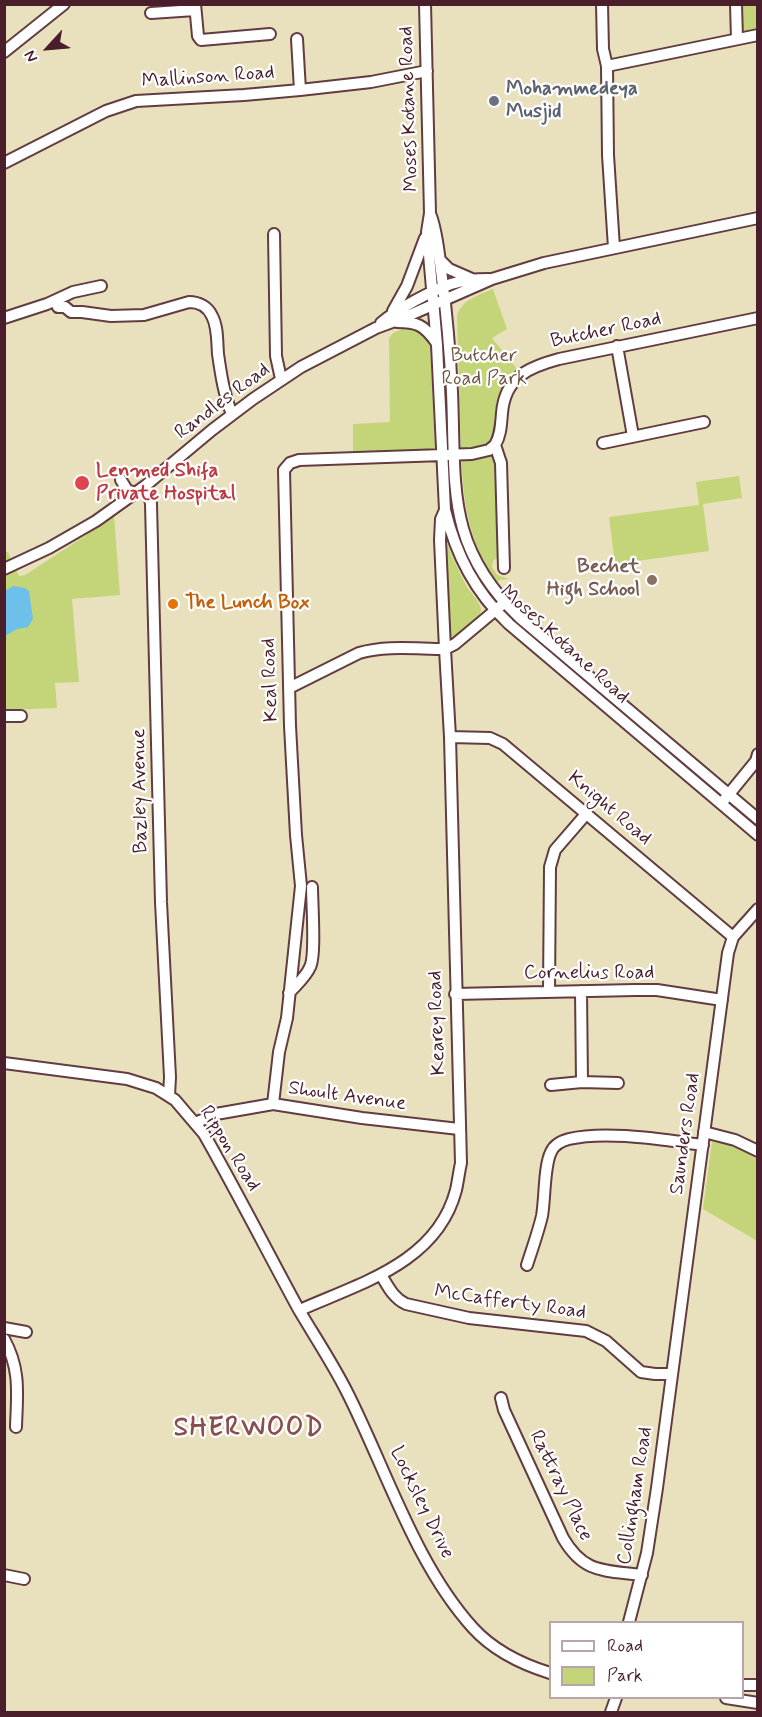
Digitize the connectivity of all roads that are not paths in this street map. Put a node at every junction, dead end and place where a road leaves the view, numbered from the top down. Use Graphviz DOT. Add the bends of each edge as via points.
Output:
graph roads {
  1 [pos="64,4"];
  2 [pos="425,4"];
  3 [pos="602,4"];
  4 [pos="736,4"];
  5 [pos="195,7"];
  6 [pos="151,12"];
  7 [pos="270,34"];
  8 [pos="758,35"];
  9 [pos="297,39"];
  10 [pos="737,39"];
  11 [pos="4,52"];
  12 [pos="607,66"];
  13 [pos="427,71"];
  14 [pos="300,90"];
  15 [pos="4,163"];
  16 [pos="430,213"];
  17 [pos="758,218"];
  18 [pos="427,232"];
  19 [pos="274,234"];
  20 [pos="614,248"];
  21 [pos="440,259"];
  22 [pos="472,279"];
  23 [pos="492,279"];
  24 [pos="101,286"];
  25 [pos="443,287"];
  26 [pos="432,293"];
  27 [pos="445,300"];
  28 [pos="55,301"];
  29 [pos="433,305"];
  30 [pos="4,318"];
  31 [pos="758,318"];
  32 [pos="391,319"];
  33 [pos="437,345"];
  34 [pos="617,346"];
  35 [pos="281,380"];
  36 [pos="232,414"];
  37 [pos="704,422"];
  38 [pos="633,436"];
  39 [pos="603,443"];
  40 [pos="495,445"];
  41 [pos="448,455"];
  42 [pos="121,480"];
  43 [pos="145,486"];
  44 [pos="135,493"];
  45 [pos="445,510"];
  46 [pos="504,568"];
  47 [pos="4,569"];
  48 [pos="504,603"];
  49 [pos="495,611"];
  50 [pos="445,649"];
  51 [pos="289,688"];
  52 [pos="4,716"];
  53 [pos="21,717"];
  54 [pos="450,737"];
  55 [pos="757,759"];
  56 [pos="728,795"];
  57 [pos="720,804"];
  58 [pos="586,813"];
  59 [pos="758,819"];
  60 [pos="758,835"];
  61 [pos="312,887"];
  62 [pos="758,909"];
  63 [pos="733,937"];
  64 [pos="549,991"];
  65 [pos="581,991"];
  66 [pos="289,993"];
  67 [pos="455,994"];
  68 [pos="722,1000"];
  69 [pos="4,1063"];
  70 [pos="582,1083"];
  71 [pos="618,1083"];
  72 [pos="551,1085"];
  73 [pos="169,1096"];
  74 [pos="273,1104"];
  75 [pos="195,1123"];
  76 [pos="459,1129"];
  77 [pos="704,1132"];
  78 [pos="703,1145"];
  79 [pos="758,1151"];
  80 [pos="527,1265"];
  81 [pos="381,1275"];
  82 [pos="300,1310"];
  83 [pos="4,1328"];
  84 [pos="26,1332"];
  85 [pos="4,1339"];
  86 [pos="672,1374"];
  87 [pos="501,1398"];
  88 [pos="16,1427"];
  89 [pos="4,1575"];
  90 [pos="642,1575"];
  91 [pos="24,1579"];
  92 [pos="630,1621"];
  93 [pos="549,1673"];
  94 [pos="732,1699"];
  95 [pos="758,1703"];
  1 -- 11 [label="street"];
  2 -- 13 [label="street, Moses Kotane Road"];
  3 -- 12 [label="street"];
  4 -- 10 [label="street"];
  5 -- 6 [label="street"];
  5 -- 7 [label="street" via="201,40"];
  8 -- 10 [label="street"];
  9 -- 14 [label="street"];
  10 -- 12 [label="street"];
  12 -- 20 [label="street"];
  13 -- 14 [label="street, Mallinson Road"];
  13 -- 16 [label="street, Moses Kotane Road"];
  14 -- 15 [label="street, Mallinson Road" via="136,101 106,111"];
  16 -- 18 [label="street, Moses Kotane Road"];
  16 -- 21 [label="street, Moses Kotane Road"];
  17 -- 20 [label="street, Randles Road"];
  18 -- 26 [label="street, Moses Kotane Road"];
  18 -- 32 [label="street"];
  19 -- 35 [label="street" via="276,356"];
  20 -- 23 [label="street, Randles Road"];
  21 -- 22 [label="street"];
  21 -- 25 [label="street, Moses Kotane Road"];
  22 -- 23 [label="street, Randles Road"];
  22 -- 25 [label="street, Randles Road"];
  23 -- 27 [label="street, Randles Road"];
  24 -- 28 [label="street"];
  25 -- 26 [label="street, Randles Road"];
  25 -- 27 [label="street, Moses Kotane Road"];
  26 -- 29 [label="street, Moses Kotane Road"];
  26 -- 32 [label="street, Randles Road" via="399,309"];
  27 -- 29 [label="street, Randles Road"];
  27 -- 41 [label="street, Moses Kotane Road" via="450,356"];
  28 -- 30 [label="street"];
  28 -- 36 [label="street" via="58,308 65,307 71,312 111,316 144,315 189,302 205,307 215,325 225,398"];
  29 -- 32 [label="street, Randles Road"];
  29 -- 33 [label="street, Moses Kotane Road"];
  31 -- 34 [label="street, Butcher Road"];
  32 -- 33 [label="street" via="422,326"];
  32 -- 35 [label="street, Randles Road"];
  33 -- 41 [label="street, Moses Kotane Road"];
  34 -- 38 [label="street"];
  34 -- 40 [label="street, Butcher Road" via="534,366 523,373 504,398"];
  35 -- 36 [label="street, Randles Road"];
  36 -- 43 [label="street, Randles Road"];
  37 -- 38 [label="street"];
  38 -- 39 [label="street"];
  40 -- 41 [label="street, Keal Road" via="479,453"];
  40 -- 46 [label="street, Butcher Road" via="501,463"];
  41 -- 45 [label="street, Moses Kotane Road"];
  41 -- 48 [label="street, Moses Kotane Road" via="467,543"];
  41 -- 51 [label="street, Keal Road" via="299,460 284,470"];
  42 -- 44 [label="street" via="127,490"];
  43 -- 44 [label="street, Randles Road"];
  43 -- 73 [label="street, Bazley Avenue" via="151,504"];
  44 -- 47 [label="street, Randles Road" via="80,531"];
  45 -- 49 [label="street, Moses Kotane Road" via="464,566"];
  45 -- 50 [label="street, Kearey Road" via="440,540"];
  48 -- 49 [label="street"];
  48 -- 56 [label="street, Moses Kotane Road"];
  49 -- 50 [label="street"];
  49 -- 57 [label="street, Moses Kotane Road"];
  50 -- 51 [label="street" via="371,650"];
  50 -- 54 [label="street, Kearey Road"];
  51 -- 66 [label="street, Keal Road" via="301,886"];
  52 -- 53 [label="street"];
  54 -- 58 [label="street, Knight Road" via="490,738 503,744"];
  54 -- 67 [label="street, Kearey Road"];
  55 -- 56 [label="street"];
  56 -- 57 [label="street"];
  56 -- 59 [label="street, Moses Kotane Road"];
  57 -- 60 [label="street, Moses Kotane Road"];
  58 -- 63 [label="street, Knight Road"];
  58 -- 64 [label="street" via="555,850 550,867"];
  61 -- 66 [label="street" via="311,966"];
  62 -- 63 [label="street, Saunders Road"];
  63 -- 68 [label="street, Saunders Road"];
  64 -- 65 [label="street, Cornelius Road"];
  64 -- 67 [label="street, Cornelius Road"];
  65 -- 68 [label="street, Cornelius Road" via="657,990"];
  65 -- 70 [label="street"];
  66 -- 74 [label="street, Keal Road"];
  67 -- 76 [label="street, Kearey Road"];
  68 -- 77 [label="street, Saunders Road"];
  69 -- 73 [label="street, Rippon Road" via="127,1079"];
  70 -- 71 [label="street"];
  70 -- 72 [label="street"];
  73 -- 75 [label="street, Rippon Road"];
  74 -- 75 [label="street, Shoult Avenue" via="216,1114"];
  74 -- 76 [label="street, Shoult Avenue"];
  75 -- 82 [label="street, Rippon Road"];
  76 -- 81 [label="street, Kearey Road" via="461,1162 445,1218 421,1249"];
  77 -- 78 [label="street, Saunders Road"];
  77 -- 79 [label="street"];
  78 -- 80 [label="street" via="605,1136 561,1142 548,1158 542,1215"];
  78 -- 86 [label="street, Saunders Road"];
  81 -- 82 [label="street, Kearey Road"];
  81 -- 86 [label="street, McCafferty Road" via="394,1296 406,1304 469,1318 586,1331 606,1341 641,1372"];
  82 -- 93 [label="street, Locksley Drive" via="346,1391 414,1535 453,1604 496,1648"];
  83 -- 84 [label="street"];
  85 -- 88 [label="street" via="16,1365"];
  86 -- 90 [label="street, Collingham Road"];
  87 -- 90 [label="street, Rattray Place" via="571,1553 587,1566"];
  89 -- 91 [label="street"];
  90 -- 92 [label="street, Collingham Road"];
  94 -- 95 [label="street"];
}
